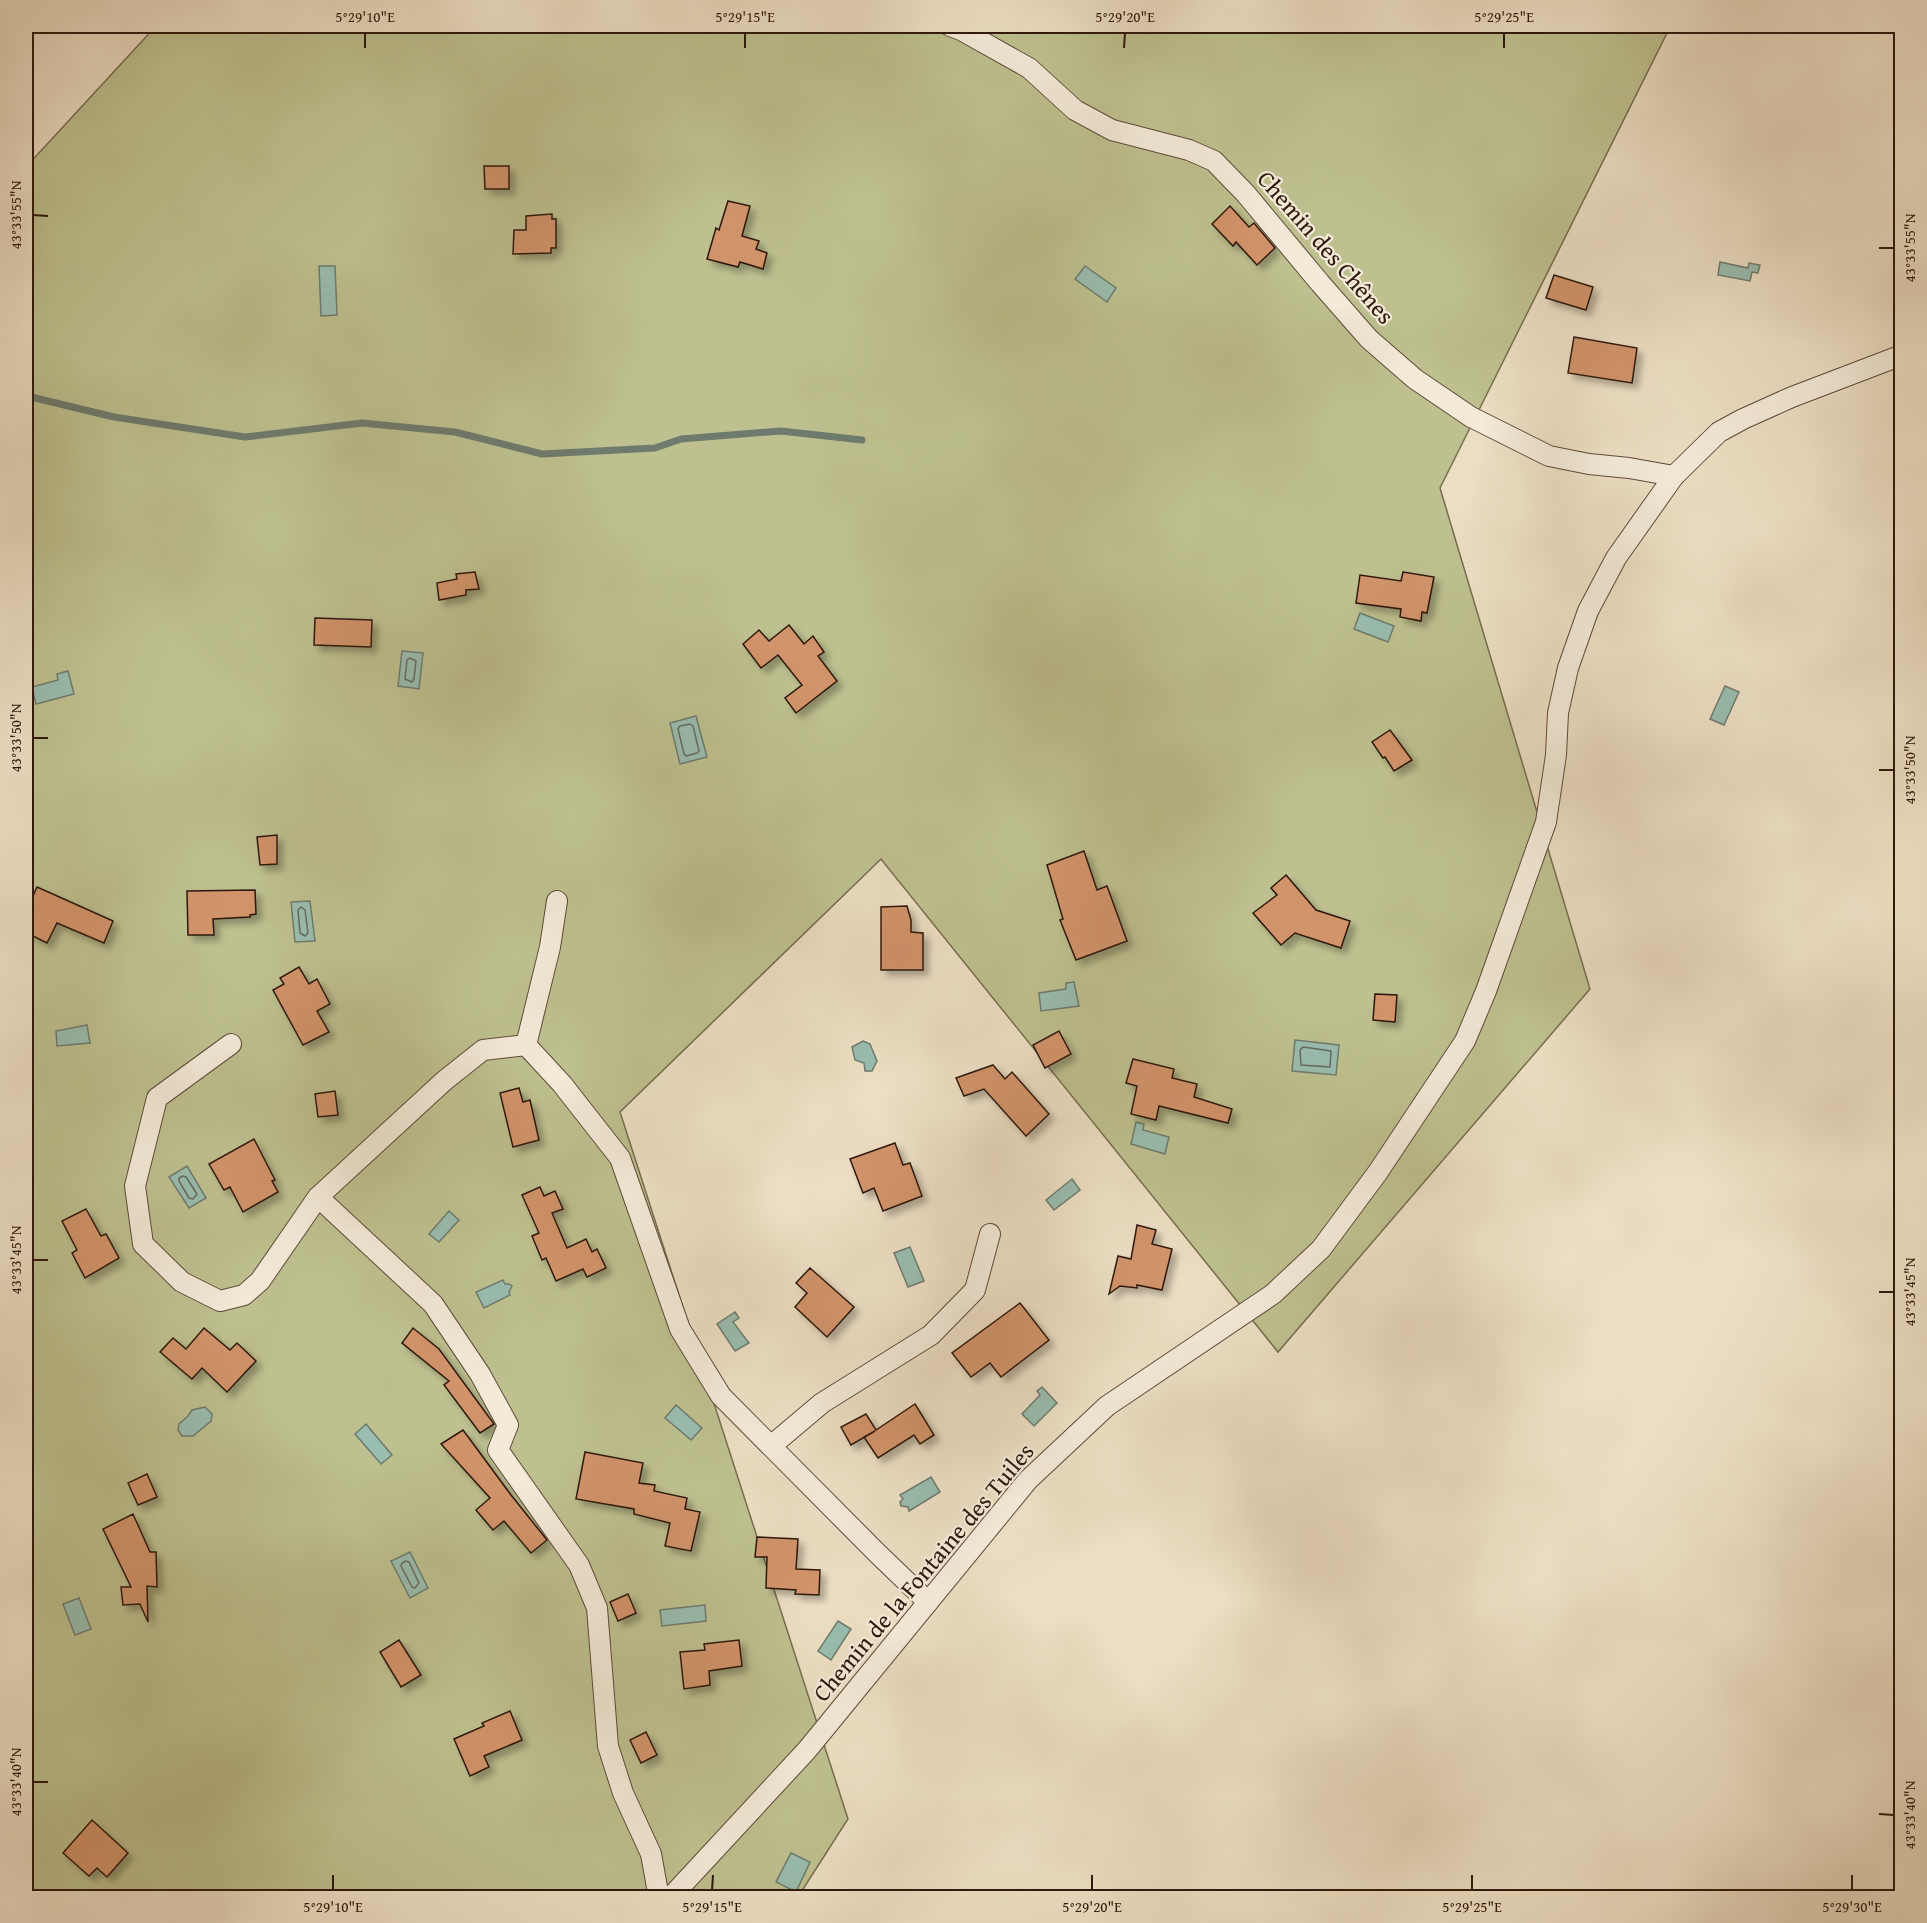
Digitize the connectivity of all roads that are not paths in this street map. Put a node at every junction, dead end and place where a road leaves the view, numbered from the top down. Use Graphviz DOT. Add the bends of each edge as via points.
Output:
graph roads {
  1 [pos="950,26"];
  2 [pos="1902,355"];
  3 [pos="1674,476"];
  4 [pos="556,901"];
  5 [pos="231,1044"];
  6 [pos="526,1046"];
  7 [pos="318,1197"];
  8 [pos="990,1234"];
  9 [pos="771,1446"];
  10 [pos="928,1602"];
  11 [pos="659,1898"];
  12 [pos="670,1898"];
  1 -- 3 [label="street, Chemin des Chênes" via="1029,68 1075,110 1112,130 1214,161 1369,339 1416,379 1471,417 1550,456"];
  2 -- 3 [label="street, Chemin de la Fontaine des Tuiles" via="1743,419 1719,432"];
  3 -- 10 [label="street, Chemin de la Fontaine des Tuiles" via="1616,558 1588,611 1568,668 1558,713 1546,822 1486,991 1455,1057 1378,1172 1321,1248 1273,1294 1107,1406 1029,1480"];
  4 -- 6 [label="street" via="550,947"];
  5 -- 7 [label="street" via="157,1098 135,1186 143,1244 182,1282 220,1301 244,1295 260,1281"];
  6 -- 7 [label="street" via="483,1050"];
  6 -- 9 [label="street" via="562,1084 620,1158 680,1329 721,1396"];
  7 -- 11 [label="street" via="433,1304 480,1374 508,1425 498,1450 579,1564 597,1608 608,1746 623,1793 651,1854"];
  8 -- 9 [label="street" via="975,1290 931,1335 822,1403"];
  9 -- 10 [label="street"];
  10 -- 12 [label="street, Chemin de la Fontaine des Tuiles" via="807,1750"];
}
